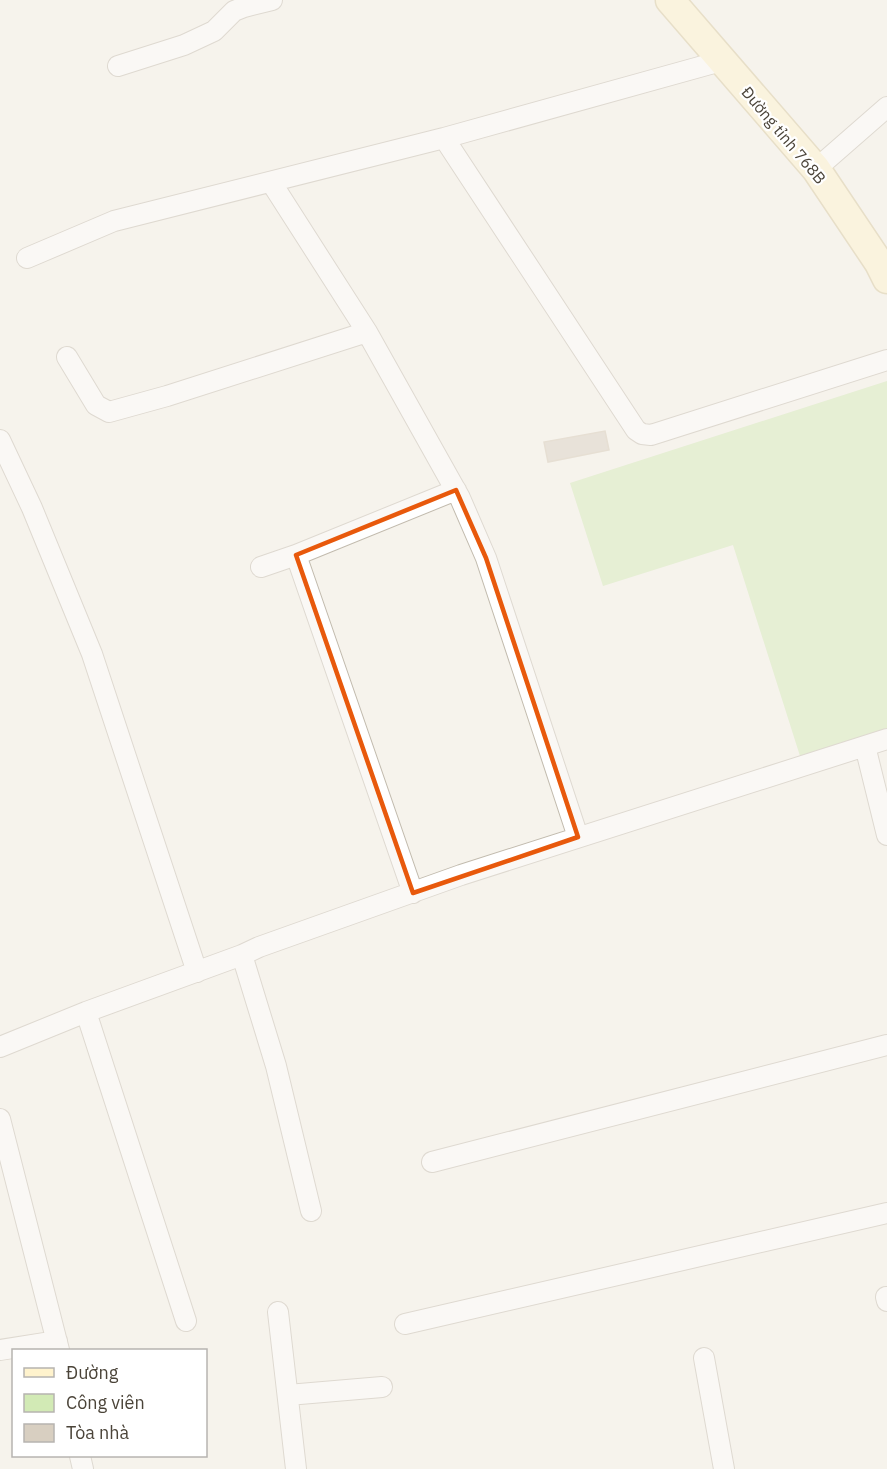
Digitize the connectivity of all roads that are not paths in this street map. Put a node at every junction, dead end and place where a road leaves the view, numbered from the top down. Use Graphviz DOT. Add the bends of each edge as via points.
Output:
graph roads {
  1 [pos="272,0"];
  2 [pos="670,0"];
  3 [pos="721,61"];
  4 [pos="118,66"];
  5 [pos="887,107"];
  6 [pos="444,138"];
  7 [pos="816,169"];
  8 [pos="271,182"];
  9 [pos="27,258"];
  10 [pos="887,279"];
  11 [pos="367,332"];
  12 [pos="67,357"];
  13 [pos="887,360"];
  14 [pos="0,440"];
  15 [pos="456,490"];
  16 [pos="296,555"];
  17 [pos="261,567"];
  18 [pos="887,740"];
  19 [pos="865,746"];
  20 [pos="887,835"];
  21 [pos="578,837"];
  22 [pos="413,893"];
  23 [pos="242,955"];
  24 [pos="197,972"];
  25 [pos="86,1012"];
  26 [pos="887,1045"];
  27 [pos="0,1047"];
  28 [pos="0,1119"];
  29 [pos="432,1162"];
  30 [pos="6,1169"];
  31 [pos="311,1211"];
  32 [pos="887,1213"];
  33 [pos="278,1312"];
  34 [pos="186,1321"];
  35 [pos="405,1324"];
  36 [pos="58,1346"];
  37 [pos="14,1349"];
  38 [pos="704,1358"];
  39 [pos="382,1387"];
  40 [pos="288,1395"];
  41 [pos="296,1469"];
  42 [pos="724,1469"];
  1 -- 4 [label="street" via="234,11 214,31 184,45"];
  2 -- 3 [label="street, Đường tỉnh 768B"];
  3 -- 6 [label="street"];
  3 -- 7 [label="street, Đường tỉnh 768B"];
  5 -- 7 [label="street"];
  6 -- 8 [label="street"];
  6 -- 13 [label="street" via="642,434 651,435"];
  7 -- 10 [label="street, Đường tỉnh 768B"];
  8 -- 9 [label="street" via="114,221"];
  8 -- 11 [label="street"];
  11 -- 12 [label="street" via="109,412 96,405"];
  11 -- 15 [label="street"];
  14 -- 24 [label="street" via="92,654"];
  15 -- 16 [label="street"];
  15 -- 21 [label="street" via="486,558"];
  16 -- 17 [label="street"];
  16 -- 22 [label="street"];
  18 -- 19 [label="street"];
  19 -- 20 [label="street"];
  19 -- 21 [label="street"];
  21 -- 22 [label="street"];
  22 -- 23 [label="street"];
  23 -- 24 [label="street"];
  23 -- 31 [label="street" via="276,1066"];
  24 -- 25 [label="street"];
  25 -- 27 [label="street"];
  25 -- 34 [label="street"];
  26 -- 29 [label="street"];
  28 -- 30 [label="street"];
  30 -- 36 [label="street"];
  32 -- 35 [label="street"];
  33 -- 40 [label="street"];
  36 -- 37 [label="street"];
  38 -- 42 [label="street"];
  39 -- 40 [label="street"];
  40 -- 41 [label="street"];
}
